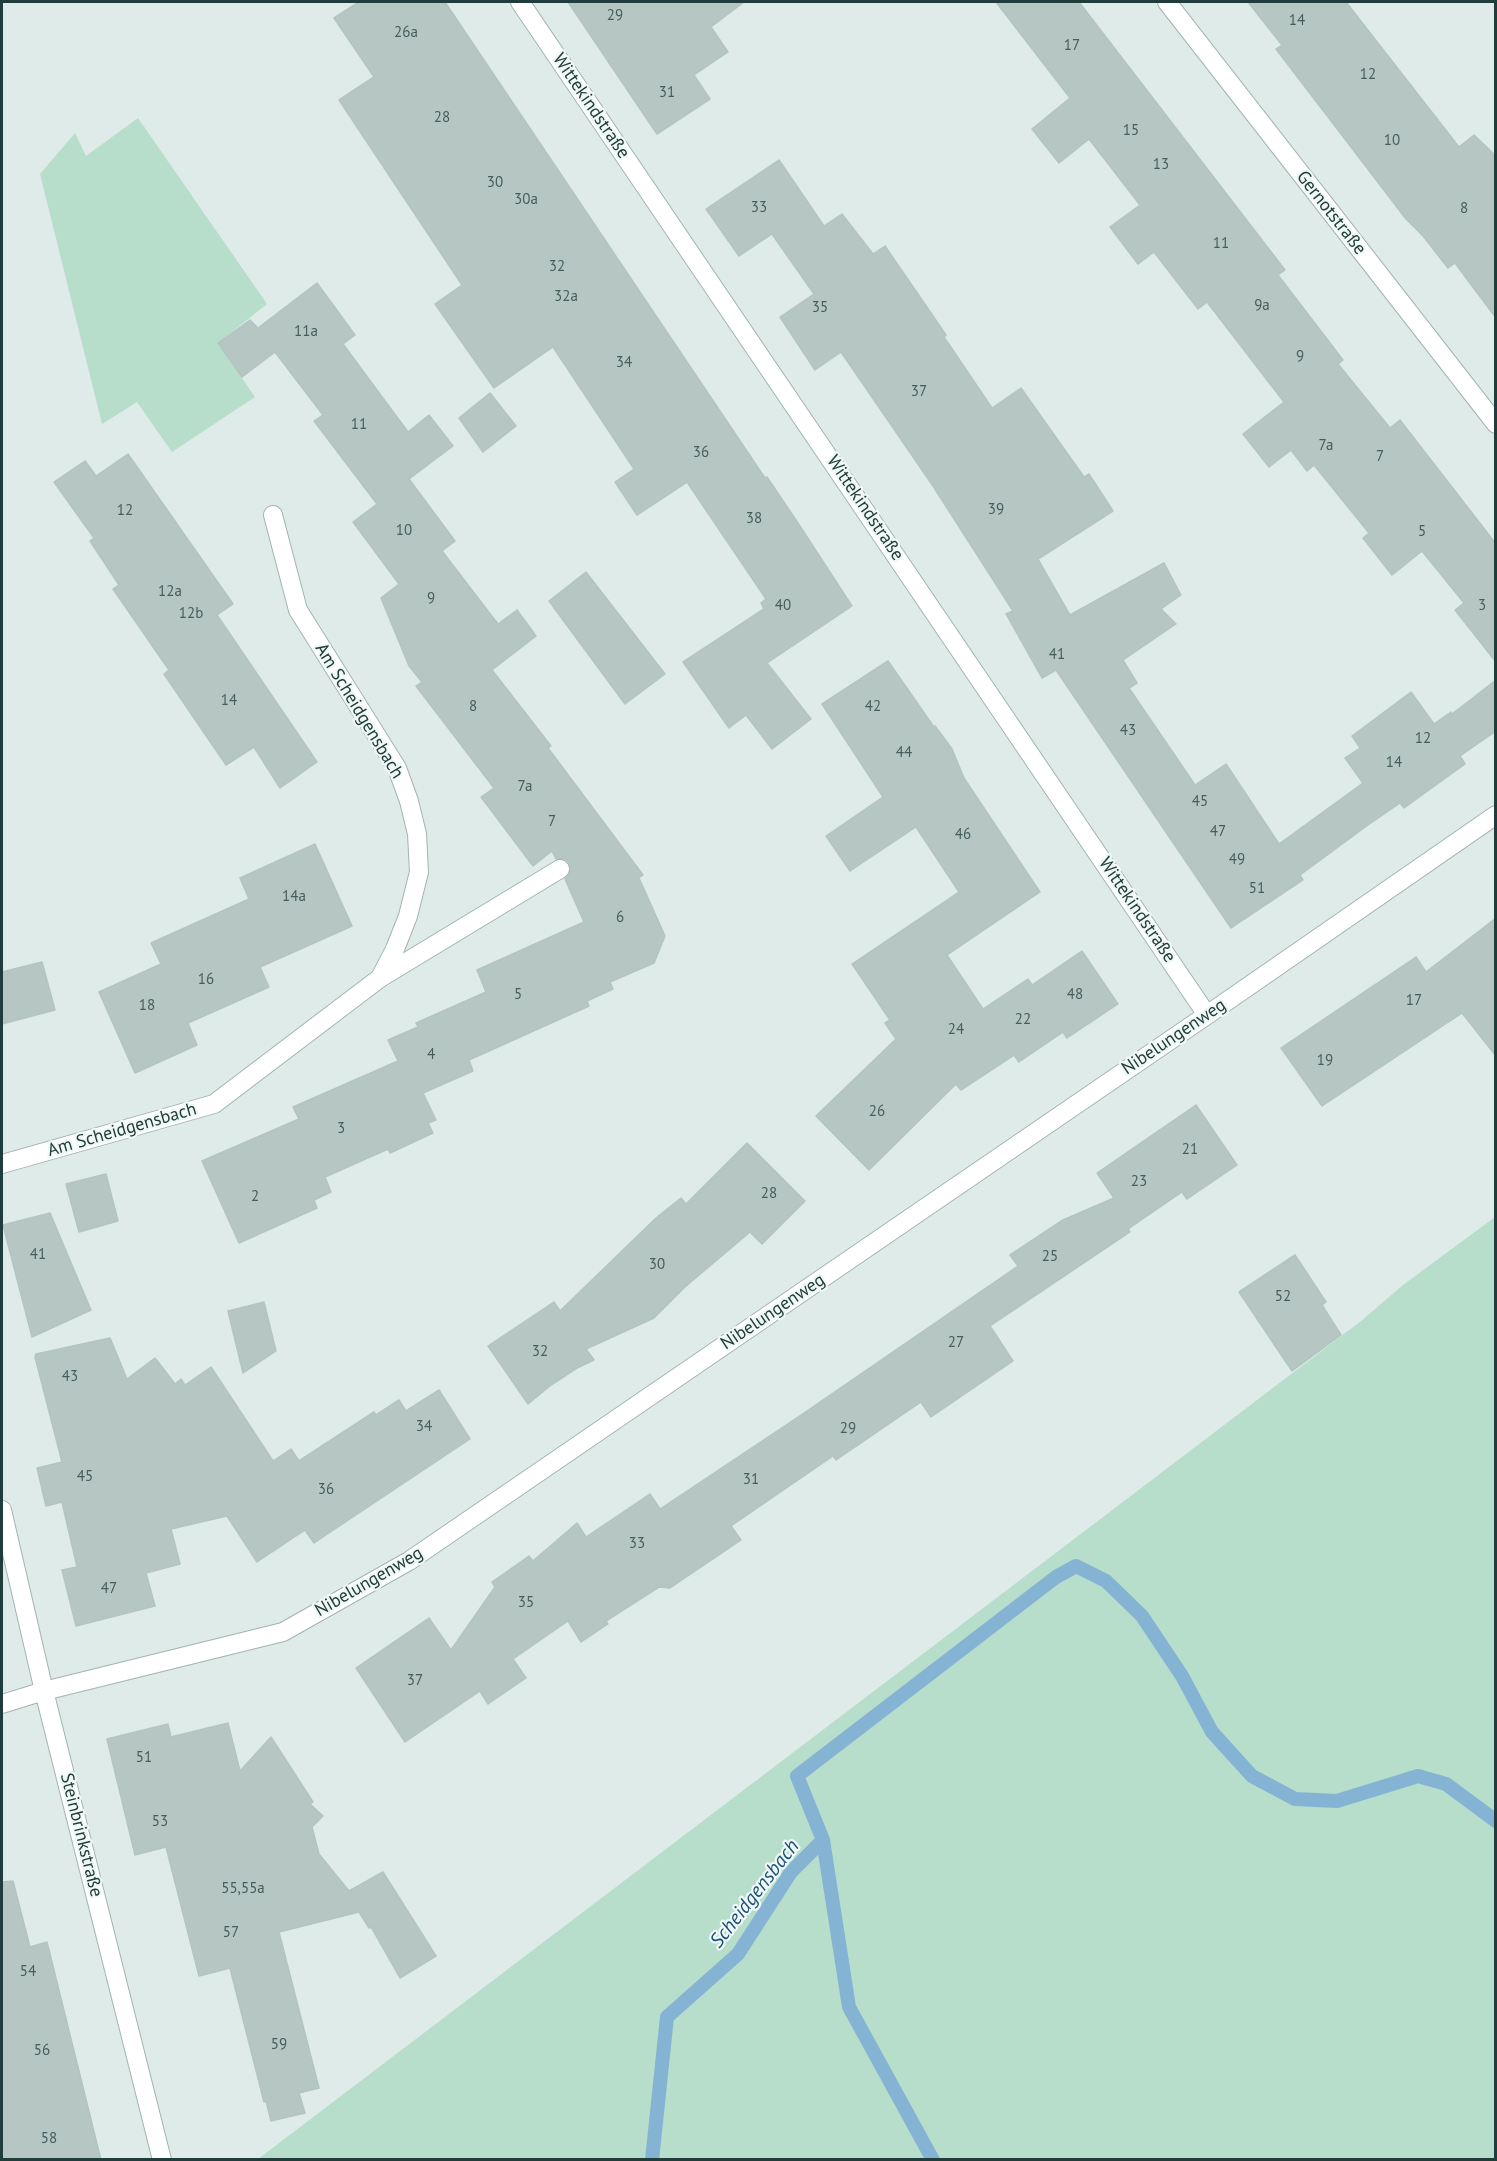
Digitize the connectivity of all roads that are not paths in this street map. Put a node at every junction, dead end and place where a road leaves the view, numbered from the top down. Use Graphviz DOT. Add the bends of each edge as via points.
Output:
graph roads {
  1 [pos="520,2"];
  2 [pos="1167,2"];
  3 [pos="1496,424"];
  4 [pos="273,515"];
  5 [pos="1496,815"];
  6 [pos="560,869"];
  7 [pos="380,978"];
  8 [pos="1207,1015"];
  9 [pos="2,1164"];
  10 [pos="2,1510"];
  11 [pos="44,1691"];
  12 [pos="2,1704"];
  13 [pos="162,2160"];
  1 -- 8 [label="street, Wittekindstraße"];
  2 -- 3 [label="street, Gernotstraße"];
  4 -- 7 [label="street, Am Scheidgensbach" via="298,610 397,768 417,834 419,872 408,916"];
  5 -- 8 [label="street, Nibelungenweg"];
  6 -- 7 [label="street, Am Scheidgensbach"];
  7 -- 9 [label="street, Am Scheidgensbach" via="214,1104"];
  8 -- 11 [label="street, Nibelungenweg" via="409,1561 283,1632"];
  10 -- 11 [label="street, Steinbrinkstraße"];
  11 -- 12 [label="street, Nibelungenweg"];
  11 -- 13 [label="street, Steinbrinkstraße"];
}
